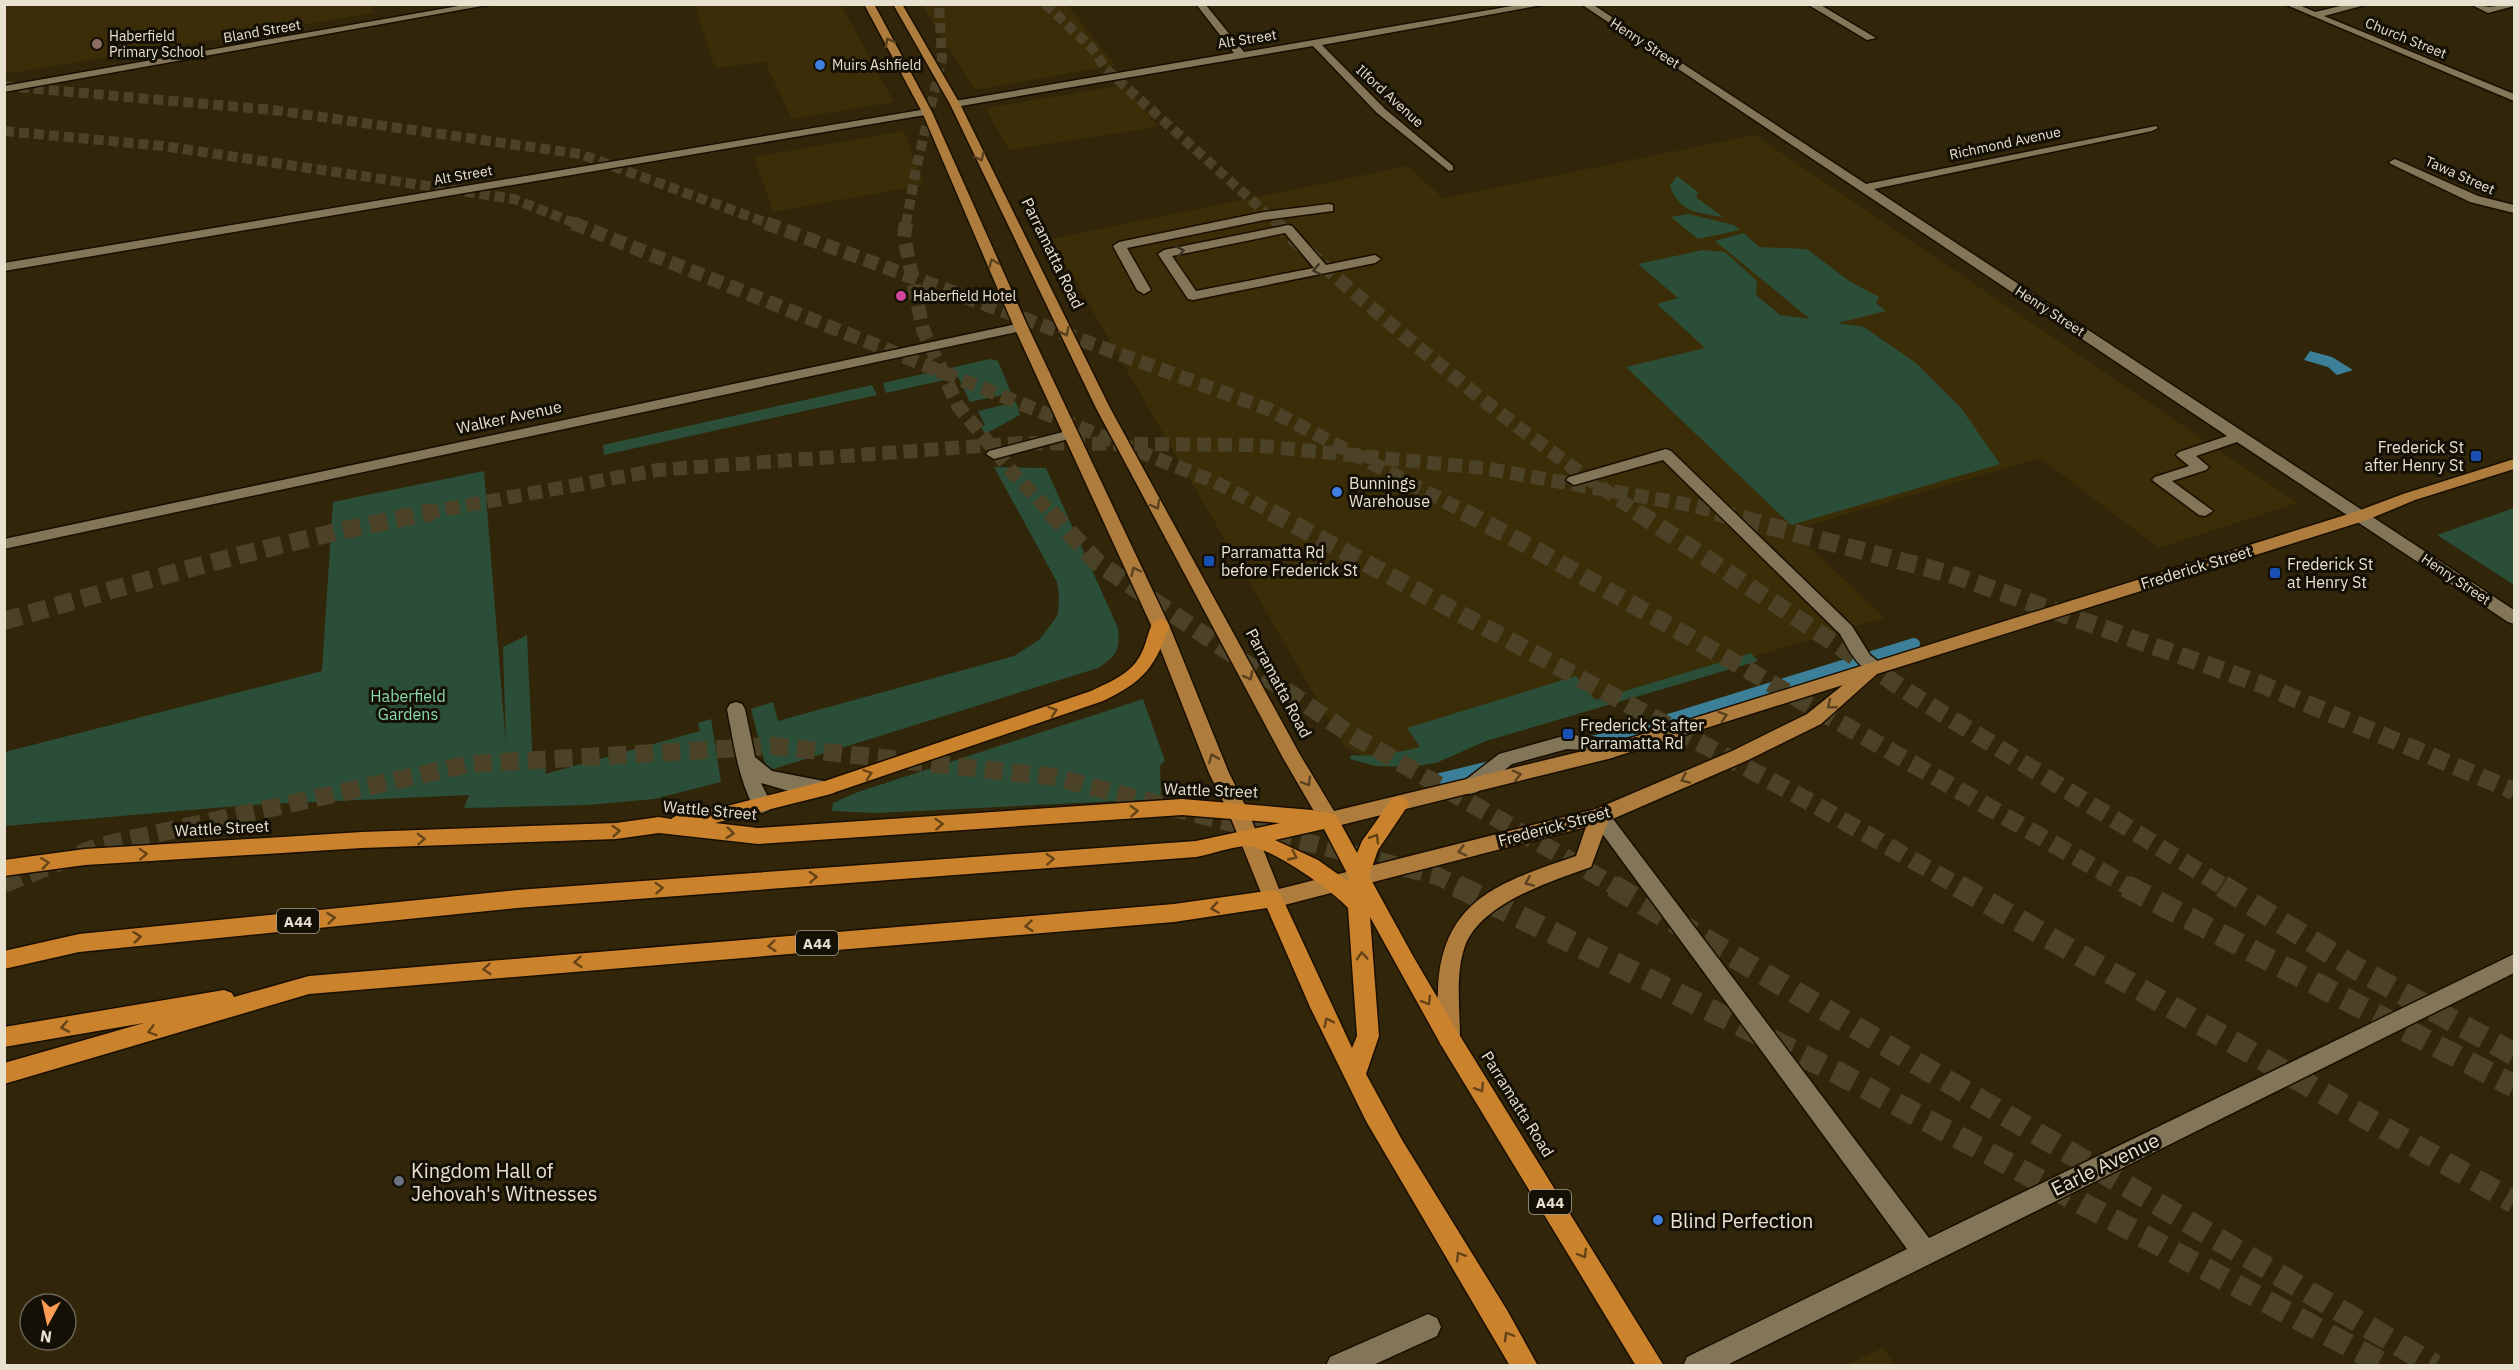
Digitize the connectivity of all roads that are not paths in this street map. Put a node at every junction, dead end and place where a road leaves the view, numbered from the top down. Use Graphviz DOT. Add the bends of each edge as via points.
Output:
graph roads {
  1 [pos="489,4"];
  2 [pos="869,4"];
  3 [pos="897,4"];
  4 [pos="1200,4"];
  5 [pos="1544,4"];
  6 [pos="1585,4"];
  7 [pos="1811,4"];
  8 [pos="2288,4"];
  9 [pos="2365,4"];
  10 [pos="2474,4"];
  11 [pos="2512,4"];
  12 [pos="2314,15"];
  13 [pos="1871,38"];
  14 [pos="1315,43"];
  15 [pos="1241,55"];
  16 [pos="4,89"];
  17 [pos="2514,98"];
  18 [pos="955,104"];
  19 [pos="927,112"];
  20 [pos="2152,128"];
  21 [pos="2395,162"];
  22 [pos="1449,168"];
  23 [pos="1864,188"];
  24 [pos="1329,208"];
  25 [pos="2514,209"];
  26 [pos="1375,259"];
  27 [pos="4,267"];
  28 [pos="1322,269"];
  29 [pos="1144,290"];
  30 [pos="1021,327"];
  31 [pos="1071,434"];
  32 [pos="2241,436"];
  33 [pos="994,454"];
  34 [pos="2514,464"];
  35 [pos="1574,480"];
  36 [pos="2205,511"];
  37 [pos="2361,516"];
  38 [pos="4,544"];
  39 [pos="2514,618"];
  40 [pos="1160,624"];
  41 [pos="1876,668"];
  42 [pos="736,709"];
  43 [pos="746,759"];
  44 [pos="827,788"];
  45 [pos="762,804"];
  46 [pos="1399,804"];
  47 [pos="1238,811"];
  48 [pos="1600,816"];
  49 [pos="1329,820"];
  50 [pos="659,825"];
  51 [pos="1248,837"];
  52 [pos="4,868"];
  53 [pos="1359,877"];
  54 [pos="1335,883"];
  55 [pos="1273,899"];
  56 [pos="1358,904"];
  57 [pos="79,943"];
  58 [pos="4,950"];
  59 [pos="4,960"];
  60 [pos="1405,963"];
  61 [pos="2514,963"];
  62 [pos="309,985"];
  63 [pos="4,1037"];
  64 [pos="1449,1038"];
  65 [pos="4,1074"];
  66 [pos="1354,1075"];
  67 [pos="1925,1253"];
  68 [pos="1428,1326"];
  69 [pos="1339,1365"];
  70 [pos="1526,1365"];
  71 [pos="1651,1365"];
  72 [pos="1696,1365"];
  1 -- 16 [label="street, Bland Street"];
  19 -- 2 [label="main road, one-way"];
  3 -- 18 [label="main road, Parramatta Road"];
  4 -- 15 [label="street"];
  5 -- 14 [label="street, Alt Street"];
  6 -- 23 [label="street, Henry Street"];
  7 -- 13 [label="street"];
  8 -- 12 [label="street, Church Street"];
  9 -- 12 [label="street"];
  10 -- 11 [label="street" via="2488,9"];
  12 -- 17 [label="street, Church Street"];
  14 -- 15 [label="street, Alt Street"];
  14 -- 22 [label="street, Ilford Avenue" via="1381,111"];
  15 -- 18 [label="street, Alt Street"];
  18 -- 49 [label="main road, Parramatta Road, one-way" via="1103,408"];
  19 -- 27 [label="street, Alt Street"];
  30 -- 19 [label="main road, one-way"];
  20 -- 23 [label="street, Richmond Avenue"];
  21 -- 25 [label="street, Tawa Street" via="2474,199"];
  23 -- 32 [label="street, Henry Street"];
  24 -- 29 [label="street" via="1264,216 1119,246"];
  26 -- 28 [label="street"];
  28 -- 28 [label="street, one-way" via="1193,296 1164,254 1288,230"];
  30 -- 31 [label="main road"];
  30 -- 38 [label="street, Walker Avenue"];
  31 -- 33 [label="street"];
  40 -- 31 [label="main road, one-way"];
  32 -- 36 [label="street" via="2184,455 2201,467 2160,480"];
  32 -- 37 [label="street, Henry Street"];
  34 -- 37 [label="main road, Frederick Street"];
  35 -- 41 [label="street" via="1666,454 1846,630 1864,659"];
  37 -- 39 [label="street, Henry Street"];
  37 -- 41 [label="main road, Frederick Street"];
  44 -- 40 [label="highway, one-way" via="1097,696 1129,681 1152,654"];
  47 -- 40 [label="main road, one-way"];
  46 -- 41 [label="main road, Frederick Street, one-way" via="1608,752"];
  41 -- 48 [label="main road, Frederick Street, one-way" via="1814,719"];
  42 -- 43 [label="street"];
  43 -- 44 [label="street" via="766,777"];
  43 -- 45 [label="street"];
  44 -- 45 [label="highway"];
  45 -- 50 [label="highway"];
  46 -- 49 [label="main road, Frederick Street"];
  53 -- 46 [label="highway, one-way" via="1370,847"];
  47 -- 49 [label="highway, Wattle Street"];
  50 -- 47 [label="highway, Wattle Street, one-way" via="758,836 1182,807"];
  47 -- 51 [label="main road"];
  48 -- 53 [label="main road, Frederick Street, one-way"];
  48 -- 64 [label="main road, one-way" via="1584,861 1522,884 1476,913 1461,929 1451,960"];
  48 -- 67 [label="street"];
  49 -- 51 [label="highway"];
  49 -- 53 [label="highway, Parramatta Road"];
  52 -- 50 [label="highway, Wattle Street, one-way" via="85,857 362,840 616,831"];
  51 -- 54 [label="highway, A44, one-way" via="1311,864"];
  51 -- 55 [label="main road"];
  57 -- 51 [label="highway, A44, one-way" via="517,899 1196,849"];
  53 -- 54 [label="main road, Frederick Street"];
  53 -- 56 [label="highway"];
  53 -- 60 [label="highway, Parramatta Road"];
  54 -- 55 [label="main road, Frederick Street"];
  54 -- 56 [label="highway, A44"];
  55 -- 62 [label="highway, A44, one-way" via="1164,914"];
  66 -- 55 [label="highway, one-way"];
  56 -- 60 [label="highway, A44"];
  66 -- 56 [label="highway, one-way" via="1368,1036"];
  57 -- 58 [label="highway"];
  57 -- 59 [label="highway, A44"];
  60 -- 64 [label="highway, Parramatta Road / A44, one-way"];
  61 -- 67 [label="street, Earle Avenue"];
  62 -- 63 [label="highway, one-way"];
  62 -- 65 [label="highway, A44, one-way"];
  64 -- 71 [label="highway, Parramatta Road / A44, one-way"];
  70 -- 66 [label="highway, one-way" via="1413,1181"];
  67 -- 72 [label="street, Earle Avenue"];
  68 -- 69 [label="street"];
}
